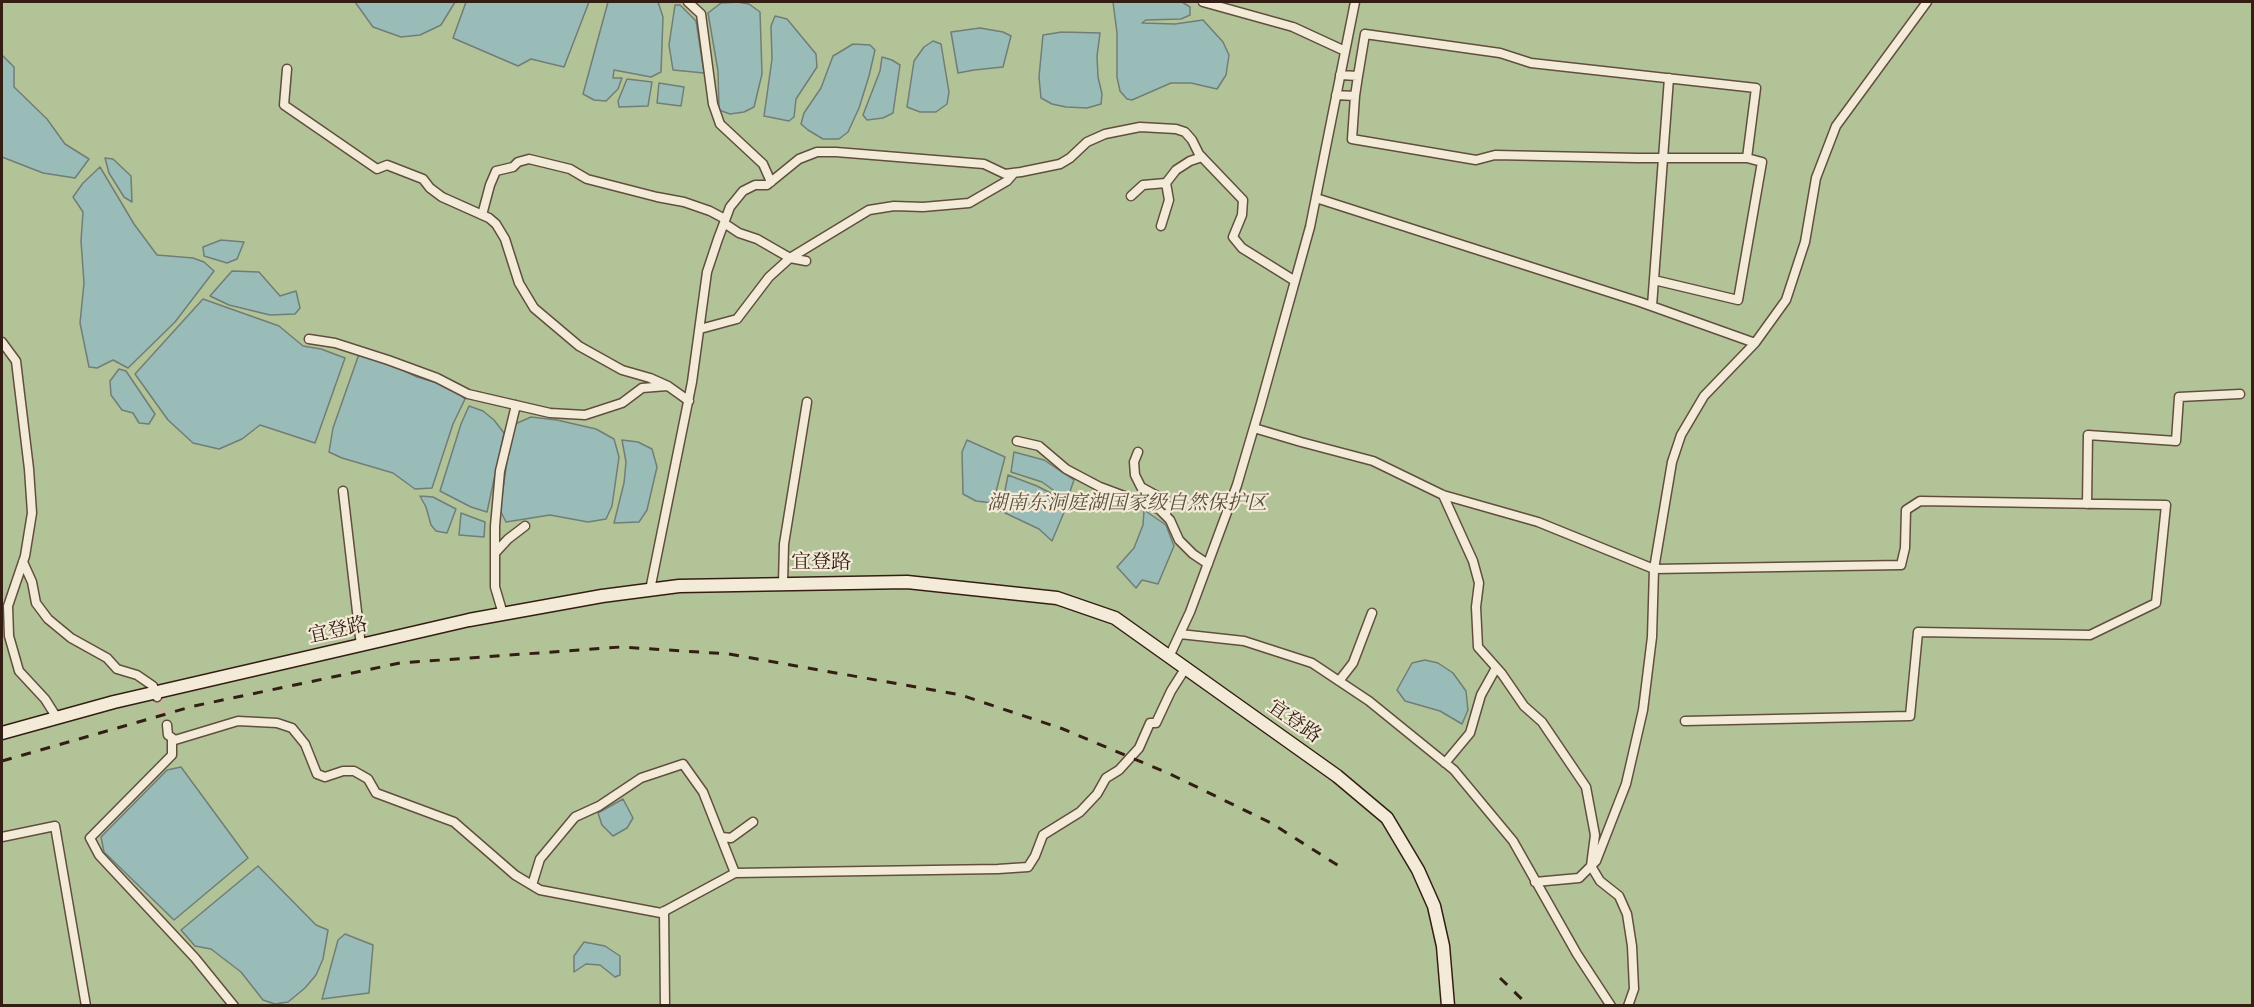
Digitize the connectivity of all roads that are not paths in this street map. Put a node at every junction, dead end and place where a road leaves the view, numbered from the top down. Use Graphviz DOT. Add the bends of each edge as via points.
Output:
graph roads {
  1 [pos="688,2"];
  2 [pos="1203,2"];
  3 [pos="1355,2"];
  4 [pos="1927,2"];
  5 [pos="1345,51"];
  6 [pos="287,69"];
  7 [pos="1340,75"];
  8 [pos="1358,76"];
  9 [pos="1669,78"];
  10 [pos="1336,95"];
  11 [pos="1355,96"];
  12 [pos="1202,157"];
  13 [pos="1663,158"];
  14 [pos="1747,158"];
  15 [pos="1014,173"];
  16 [pos="771,182"];
  17 [pos="1166,183"];
  18 [pos="1131,196"];
  19 [pos="1316,198"];
  20 [pos="482,215"];
  21 [pos="725,221"];
  22 [pos="1161,226"];
  23 [pos="790,258"];
  24 [pos="806,261"];
  25 [pos="1654,280"];
  26 [pos="1295,281"];
  27 [pos="1652,306"];
  28 [pos="700,329"];
  29 [pos="309,339"];
  30 [pos="2,342"];
  31 [pos="1755,343"];
  32 [pos="668,386"];
  33 [pos="2240,394"];
  34 [pos="689,401"];
  35 [pos="807,402"];
  36 [pos="516,405"];
  37 [pos="1254,428"];
  38 [pos="1017,441"];
  39 [pos="1138,452"];
  40 [pos="343,491"];
  41 [pos="1443,495"];
  42 [pos="2087,504"];
  43 [pos="1166,515"];
  44 [pos="525,526"];
  45 [pos="496,552"];
  46 [pos="23,562"];
  47 [pos="1208,564"];
  48 [pos="1654,570"];
  49 [pos="783,583"];
  50 [pos="650,590"];
  51 [pos="1372,613"];
  52 [pos="503,614"];
  53 [pos="1179,634"];
  54 [pos="361,646"];
  55 [pos="1169,657"];
  56 [pos="1496,668"];
  57 [pos="1185,669"];
  58 [pos="1339,681"];
  59 [pos="157,694"];
  60 [pos="57,718"];
  61 [pos="1685,721"];
  62 [pos="167,725"];
  63 [pos="2,733"];
  64 [pos="172,738"];
  65 [pos="1445,763"];
  66 [pos="753,822"];
  67 [pos="2,837"];
  68 [pos="722,837"];
  69 [pos="1591,866"];
  70 [pos="735,873"];
  71 [pos="1535,882"];
  72 [pos="532,885"];
  73 [pos="664,911"];
  74 [pos="86,1005"];
  75 [pos="234,1005"];
  76 [pos="665,1005"];
  77 [pos="1448,1005"];
  78 [pos="1611,1005"];
  79 [pos="1628,1005"];
  1 -- 16 [label="street" via="701,14 713,105 720,124 763,164"];
  2 -- 5 [label="street" via="1293,27"];
  3 -- 5 [label="street"];
  4 -- 31 [label="street" via="1836,126 1816,178 1805,242 1786,300"];
  5 -- 7 [label="street"];
  6 -- 20 [label="street" via="284,105 377,170 387,165 423,179 442,197"];
  7 -- 8 [label="street"];
  7 -- 10 [label="street"];
  8 -- 9 [label="street" via="1365,34 1500,53 1531,63"];
  8 -- 11 [label="street"];
  9 -- 13 [label="street"];
  9 -- 14 [label="street" via="1756,88"];
  10 -- 11 [label="street"];
  10 -- 19 [label="street"];
  11 -- 13 [label="street" via="1352,139 1476,160 1495,155"];
  12 -- 15 [label="street" via="1185,132 1140,127 1087,142 1060,164"];
  12 -- 17 [label="street" via="1183,165"];
  12 -- 26 [label="street" via="1243,200 1233,237 1242,248"];
  13 -- 14 [label="street"];
  13 -- 25 [label="street"];
  14 -- 25 [label="street" via="1762,162 1738,300"];
  15 -- 16 [label="street" via="1005,174 984,164 817,152 799,159"];
  15 -- 23 [label="street" via="992,192 969,203 869,210"];
  16 -- 21 [label="street" via="743,191"];
  17 -- 18 [label="street" via="1143,185"];
  17 -- 22 [label="street" via="1169,200"];
  19 -- 26 [label="street"];
  19 -- 27 [label="street"];
  20 -- 21 [label="street" via="496,171 529,159 570,169 587,179 710,210"];
  20 -- 32 [label="street" via="496,224 505,239 519,283 534,308 579,346 622,370"];
  21 -- 23 [label="street" via="739,233"];
  21 -- 28 [label="street" via="707,272"];
  23 -- 24 [label="street"];
  23 -- 28 [label="street" via="769,277 737,319"];
  25 -- 27 [label="street"];
  26 -- 37 [label="street"];
  27 -- 31 [label="street"];
  28 -- 34 [label="street"];
  29 -- 36 [label="street" via="388,360 468,394"];
  30 -- 46 [label="street" via="16,361 29,469 32,513"];
  31 -- 48 [label="street" via="1704,396 1681,435 1672,462"];
  32 -- 34 [label="street"];
  32 -- 36 [label="street" via="642,388 622,403 585,415"];
  33 -- 42 [label="street" via="2179,397 2176,441 2088,435"];
  34 -- 50 [label="street"];
  35 -- 49 [label="street" via="784,544"];
  36 -- 45 [label="street" via="500,471"];
  37 -- 41 [label="street" via="1373,461"];
  37 -- 47 [label="street"];
  38 -- 43 [label="street" via="1038,446 1066,469"];
  39 -- 43 [label="street" via="1135,475 1141,487 1167,505"];
  40 -- 54 [label="street"];
  41 -- 48 [label="street" via="1538,522"];
  41 -- 56 [label="street" via="1479,583 1478,647"];
  42 -- 48 [label="street" via="1920,501 1906,510 1901,565"];
  42 -- 61 [label="street" via="2166,505 2156,603 2090,635 1918,632 1910,716"];
  43 -- 47 [label="street" via="1179,540"];
  44 -- 45 [label="street"];
  45 -- 52 [label="street" via="495,587"];
  46 -- 59 [label="street" via="36,603 48,619 117,669 137,675 153,686"];
  46 -- 60 [label="street" via="8,606 9,636 19,671"];
  47 -- 53 [label="street"];
  48 -- 69 [label="street" via="1652,637 1643,710 1626,784"];
  49 -- 50 [label="street, 宜登路"];
  49 -- 55 [label="street, 宜登路" via="907,582 1057,598 1115,618"];
  50 -- 52 [label="street, 宜登路"];
  51 -- 58 [label="street" via="1353,663"];
  52 -- 54 [label="street, 宜登路"];
  53 -- 55 [label="street"];
  53 -- 58 [label="street" via="1244,641 1312,663"];
  54 -- 59 [label="street, 宜登路" via="247,669"];
  55 -- 57 [label="street, 宜登路"];
  56 -- 65 [label="street" via="1481,695 1470,733"];
  56 -- 69 [label="street" via="1524,706 1542,722 1586,787 1595,835"];
  57 -- 70 [label="street" via="1156,723 1150,723 1140,748 1106,778 1080,812 1043,835 1028,867"];
  57 -- 77 [label="street, 宜登路" via="1337,776 1387,818 1434,906 1443,946"];
  58 -- 65 [label="street" via="1370,701"];
  59 -- 60 [label="street, 宜登路"];
  60 -- 63 [label="street, 宜登路"];
  62 -- 64 [label="street"];
  64 -- 72 [label="street" via="238,721 277,723 292,728 305,744 317,774 325,777 354,771 368,779 376,793 454,822"];
  64 -- 75 [label="street" via="172,755 90,838 99,855"];
  65 -- 71 [label="street" via="1513,841"];
  66 -- 68 [label="street" via="731,838"];
  67 -- 74 [label="street" via="55,826"];
  68 -- 70 [label="street"];
  68 -- 72 [label="street" via="703,792 683,764 641,778 575,818 540,859"];
  69 -- 71 [label="street" via="1579,878"];
  69 -- 79 [label="street" via="1600,881 1619,896 1627,914 1634,989"];
  70 -- 73 [label="street"];
  71 -- 78 [label="street"];
  72 -- 73 [label="street" via="540,890"];
  73 -- 76 [label="street"];
}
